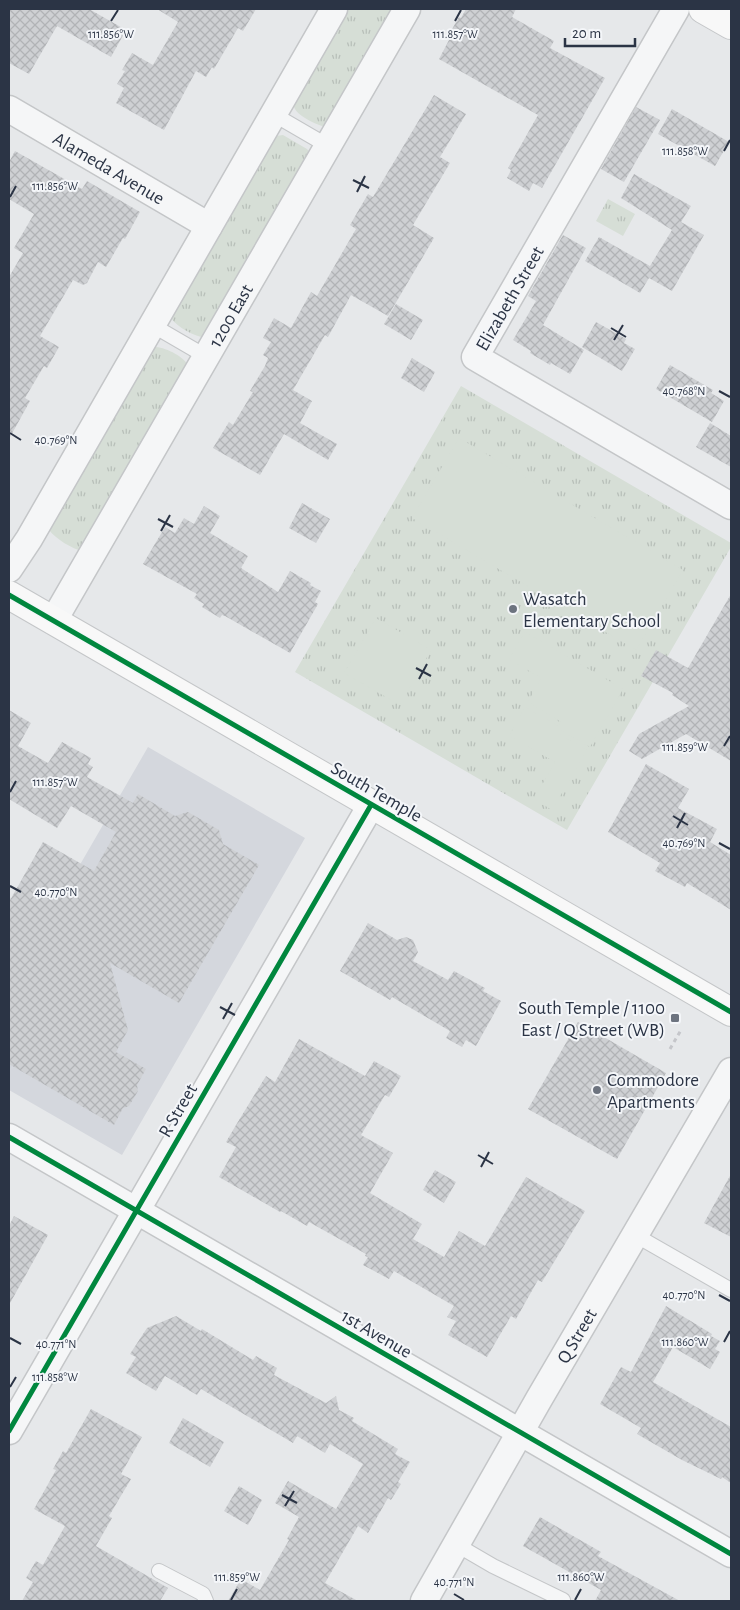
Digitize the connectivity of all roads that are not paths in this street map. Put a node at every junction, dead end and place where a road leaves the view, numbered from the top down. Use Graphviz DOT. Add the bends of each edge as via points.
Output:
graph roads {
  1 [pos="334,9"];
  2 [pos="407,9"];
  3 [pos="676,9"];
  4 [pos="703,9"];
  5 [pos="731,25"];
  6 [pos="9,109"];
  7 [pos="273,114"];
  8 [pos="328,146"];
  9 [pos="209,226"];
  10 [pos="152,325"];
  11 [pos="206,357"];
  12 [pos="731,506"];
  13 [pos="9,569"];
  14 [pos="9,595"];
  15 [pos="54,620"];
  16 [pos="371,805"];
  17 [pos="731,1012"];
  18 [pos="731,1071"];
  19 [pos="9,1137"];
  20 [pos="136,1211"];
  21 [pos="635,1235"];
  22 [pos="731,1290"];
  23 [pos="9,1431"];
  24 [pos="520,1433"];
  25 [pos="457,1545"];
  26 [pos="731,1554"];
  27 [pos="160,1571"];
  28 [pos="563,1600"];
  29 [pos="206,1601"];
  30 [pos="424,1601"];
  1 -- 7 [label="street"];
  2 -- 8 [label="street, 1200 East"];
  3 -- 12 [label="street, Elizabeth Street" via="475,357"];
  4 -- 5 [label="main road"];
  6 -- 9 [label="street, Alameda Avenue"];
  7 -- 8 [label="lane"];
  7 -- 9 [label="street"];
  8 -- 11 [label="street, 1200 East"];
  9 -- 10 [label="street"];
  10 -- 11 [label="lane"];
  10 -- 13 [label="street"];
  11 -- 15 [label="street, 1200 East"];
  14 -- 15 [label="main road, South Temple"];
  15 -- 16 [label="main road, South Temple"];
  16 -- 17 [label="main road, South Temple"];
  16 -- 20 [label="street, R Street"];
  18 -- 21 [label="street, Q Street"];
  19 -- 20 [label="street, 1st Avenue"];
  20 -- 23 [label="street, R Street"];
  20 -- 24 [label="street, 1st Avenue"];
  21 -- 22 [label="lane"];
  21 -- 24 [label="street, Q Street"];
  24 -- 25 [label="street, Q Street"];
  24 -- 26 [label="street, 1st Avenue"];
  25 -- 28 [label="lane"];
  25 -- 30 [label="street, Q Street"];
  27 -- 29 [label="lane" via="203,1594"];
}
